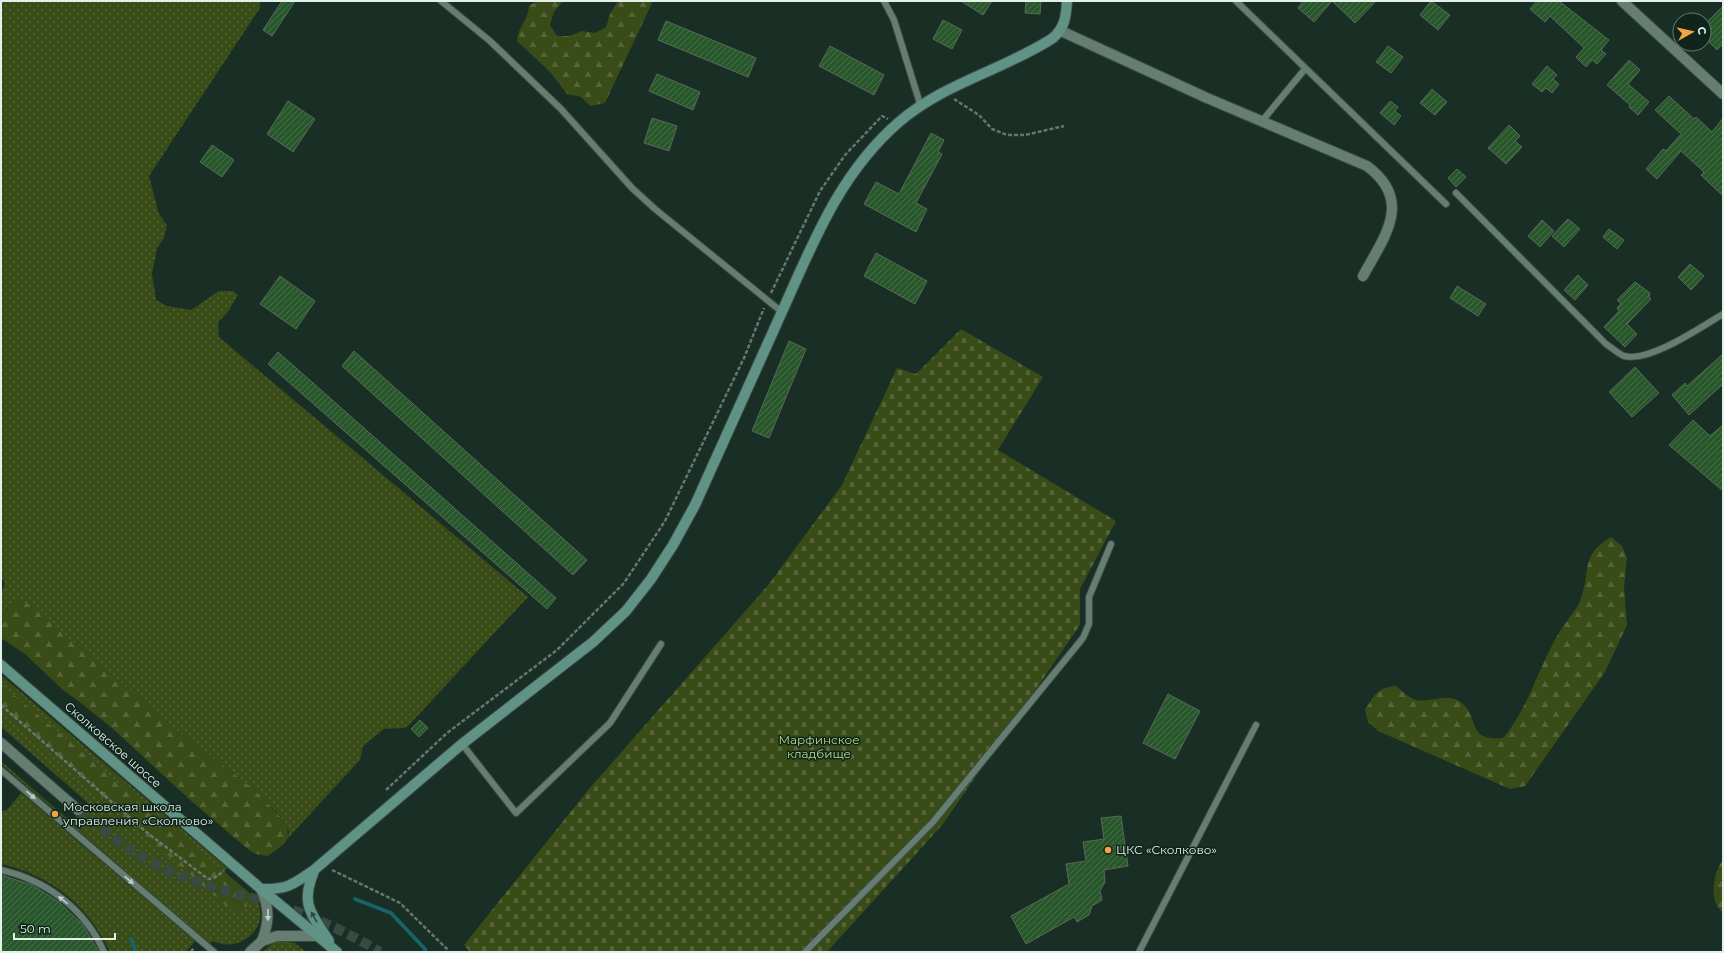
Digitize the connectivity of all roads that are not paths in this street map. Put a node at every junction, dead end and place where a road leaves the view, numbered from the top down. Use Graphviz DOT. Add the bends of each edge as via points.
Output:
graph roads {
  1 [pos="441,1"];
  2 [pos="884,1"];
  3 [pos="1067,1"];
  4 [pos="1236,1"];
  5 [pos="1622,1"];
  6 [pos="1061,31"];
  7 [pos="1305,69"];
  8 [pos="1723,94"];
  9 [pos="921,107"];
  10 [pos="1262,120"];
  11 [pos="1456,193"];
  12 [pos="1446,204"];
  13 [pos="1363,276"];
  14 [pos="782,312"];
  15 [pos="1723,314"];
  16 [pos="1111,544"];
  17 [pos="661,644"];
  18 [pos="1,665"];
  19 [pos="1256,725"];
  20 [pos="1,743"];
  21 [pos="462,744"];
  22 [pos="1,770"];
  23 [pos="78,810"];
  24 [pos="1,870"];
  25 [pos="314,870"];
  26 [pos="261,890"];
  27 [pos="318,936"];
  28 [pos="262,941"];
  29 [pos="336,951"];
  30 [pos="104,952"];
  31 [pos="214,952"];
  32 [pos="250,952"];
  33 [pos="805,952"];
  34 [pos="1139,952"];
  1 -- 14 [label="lane" via="490,41 561,108 632,188 655,209"];
  2 -- 9 [label="lane" via="894,20"];
  3 -- 6 [label="street"];
  4 -- 7 [label="lane"];
  5 -- 8 [label="street"];
  6 -- 9 [label="street" via="1043,45 983,72"];
  6 -- 10 [label="street" via="1207,98"];
  7 -- 10 [label="lane"];
  7 -- 12 [label="lane"];
  9 -- 14 [label="street" via="900,121 878,141 856,167 816,236"];
  10 -- 13 [label="street" via="1367,166 1384,183 1390,195 1393,211 1390,226"];
  11 -- 15 [label="lane" via="1606,344 1623,355 1644,356 1681,339"];
  14 -- 21 [label="street" via="696,505 651,579 626,611 593,642"];
  16 -- 33 [label="lane" via="1089,597 1089,624 1083,638 927,828"];
  17 -- 21 [label="lane" via="610,723 516,813"];
  18 -- 26 [label="street, Сколковское шоссе"];
  19 -- 34 [label="lane"];
  20 -- 23 [label="street"];
  21 -- 25 [label="street"];
  22 -- 31 [label="lane, one-way"];
  30 -- 24 [label="lane, one-way" via="90,927 63,899 31,879"];
  25 -- 26 [label="street" via="287,888"];
  29 -- 25 [label="street, one-way" via="307,901 307,887"];
  26 -- 27 [label="street, Сколковское шоссе"];
  26 -- 28 [label="street, one-way" via="269,911"];
  27 -- 28 [label="street" via="277,936"];
  27 -- 29 [label="street, Сколковское шоссе"];
  28 -- 32 [label="street"];
}
